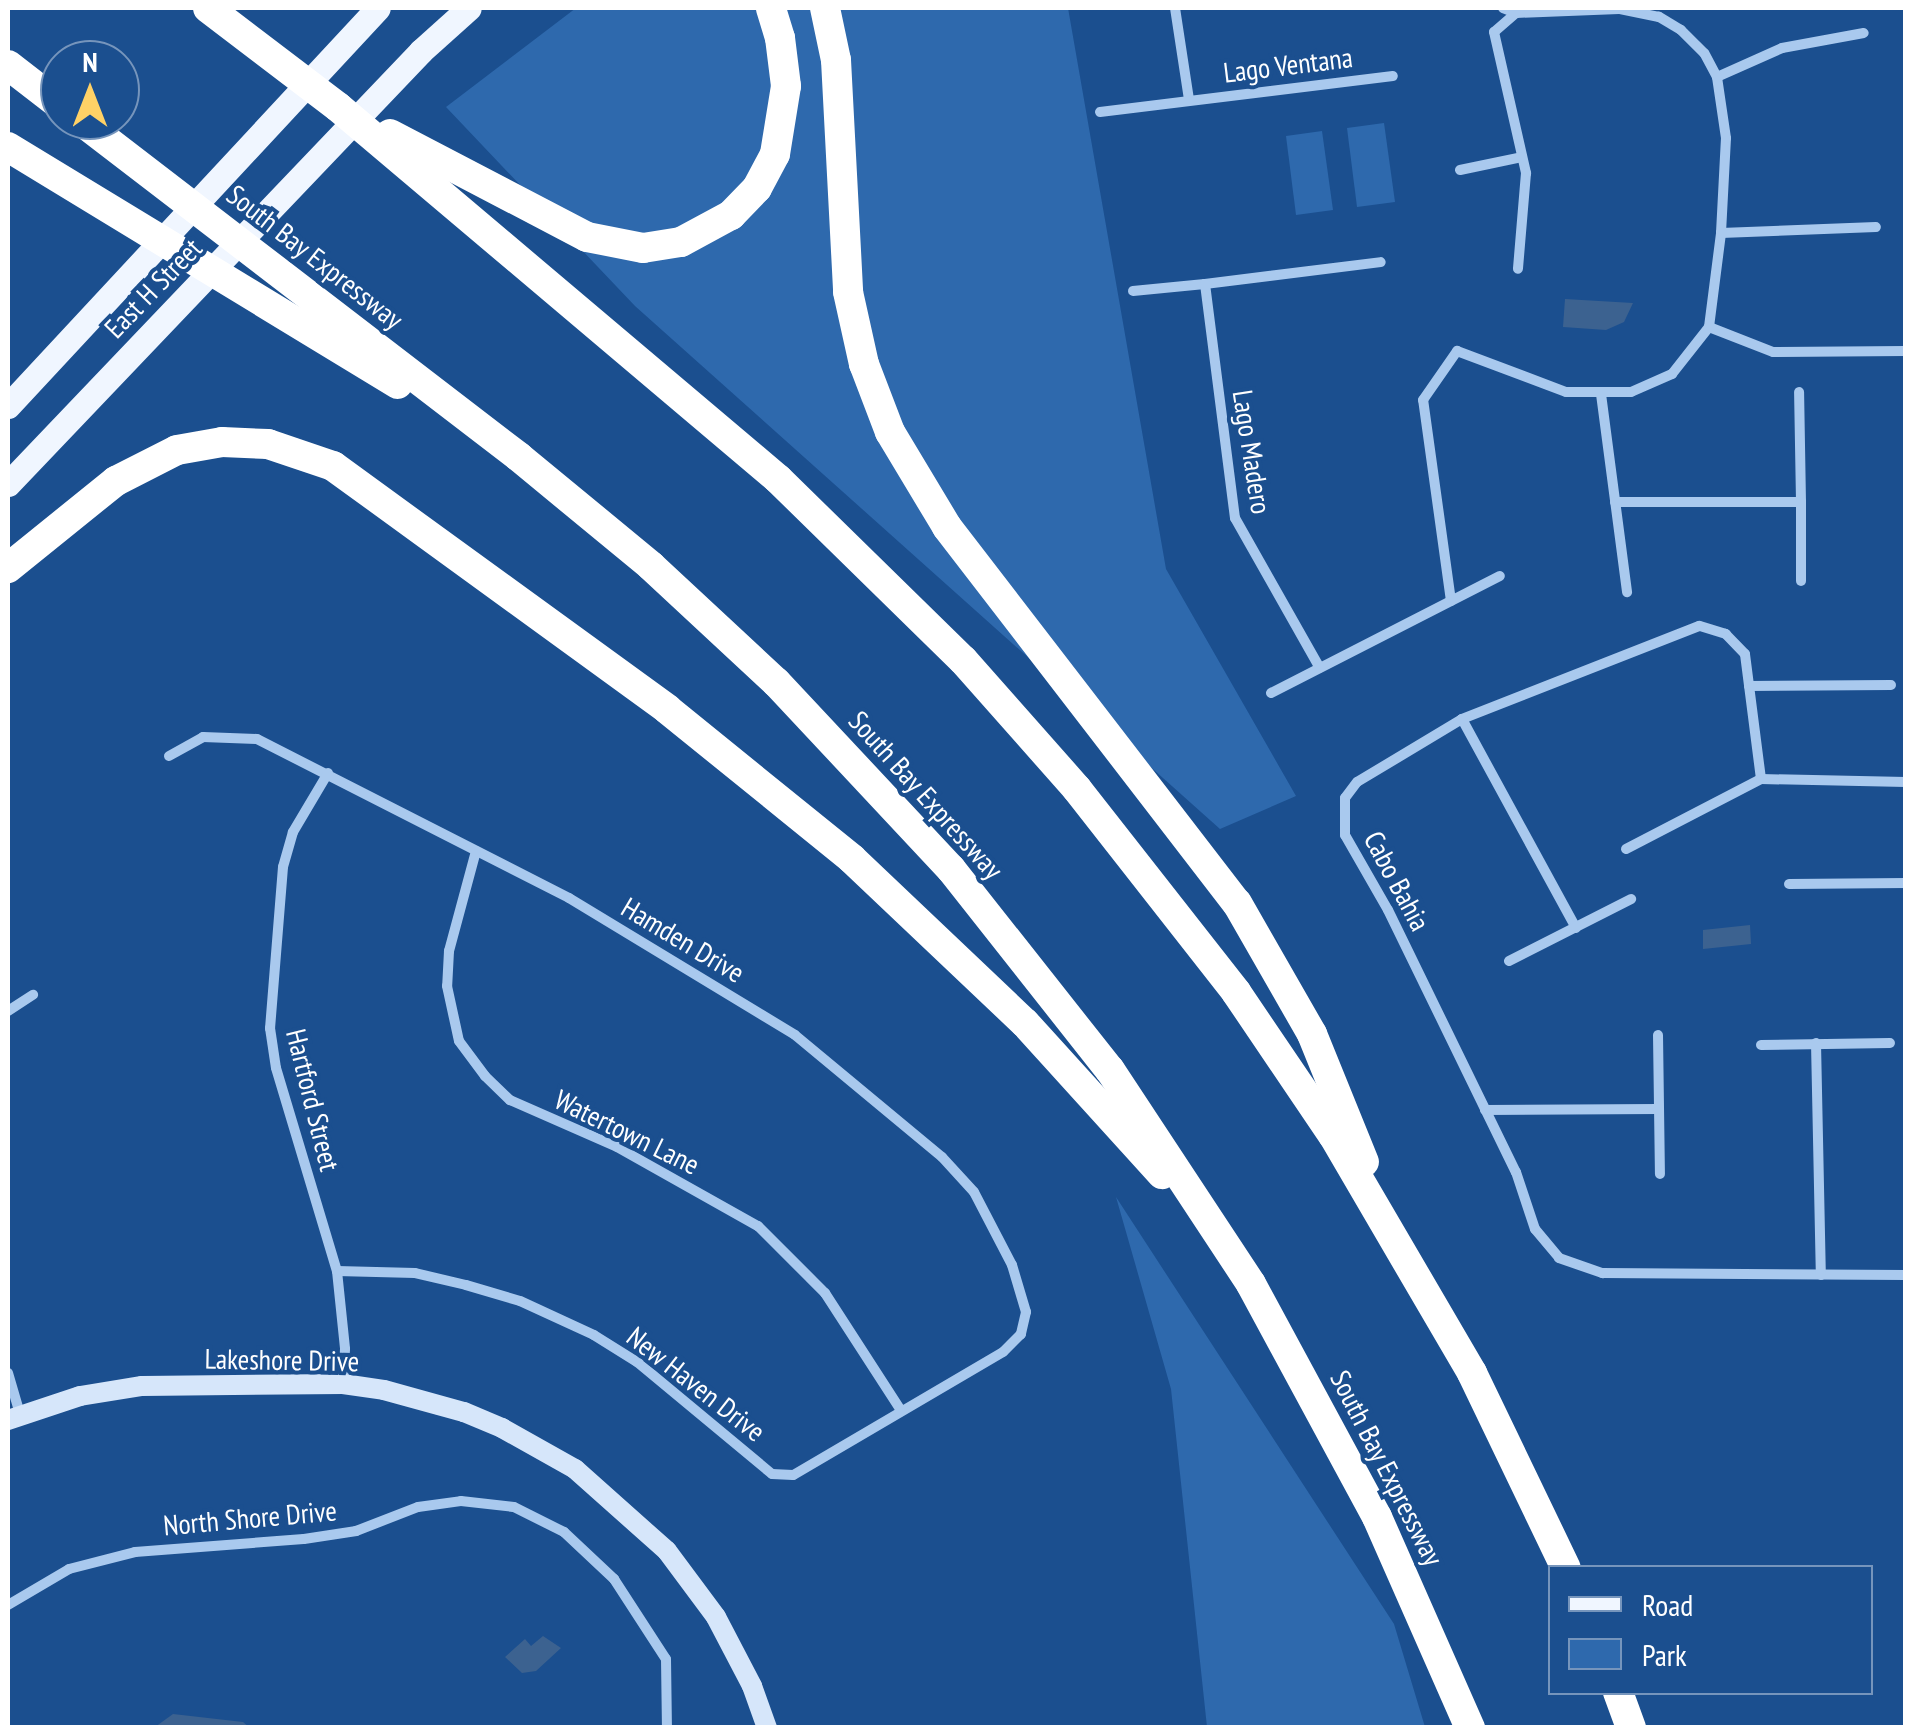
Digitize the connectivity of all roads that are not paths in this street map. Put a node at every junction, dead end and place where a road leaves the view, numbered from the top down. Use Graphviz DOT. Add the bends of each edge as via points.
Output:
graph roads {
  1 [pos="378,8"];
  2 [pos="468,8"];
  3 [pos="771,8"];
  4 [pos="826,8"];
  5 [pos="1175,8"];
  6 [pos="1504,8"];
  7 [pos="1620,8"];
  8 [pos="1516,13"];
  9 [pos="220,16"];
  10 [pos="1864,33"];
  11 [pos="8,65"];
  12 [pos="1393,76"];
  13 [pos="1717,77"];
  14 [pos="40,90"];
  15 [pos="1189,100"];
  16 [pos="338,107"];
  17 [pos="1100,112"];
  18 [pos="107,140"];
  19 [pos="8,147"];
  20 [pos="1522,157"];
  21 [pos="1460,170"];
  22 [pos="1876,228"];
  23 [pos="1722,233"];
  24 [pos="1380,262"];
  25 [pos="1518,270"];
  26 [pos="1205,284"];
  27 [pos="1133,291"];
  28 [pos="1710,327"];
  29 [pos="1906,351"];
  30 [pos="1799,392"];
  31 [pos="1600,394"];
  32 [pos="8,406"];
  33 [pos="519,456"];
  34 [pos="8,484"];
  35 [pos="1615,502"];
  36 [pos="1801,502"];
  37 [pos="8,568"];
  38 [pos="1500,576"];
  39 [pos="1801,581"];
  40 [pos="1627,592"];
  41 [pos="1451,601"];
  42 [pos="1320,668"];
  43 [pos="1891,684"];
  44 [pos="1749,686"];
  45 [pos="1271,693"];
  46 [pos="1462,719"];
  47 [pos="168,756"];
  48 [pos="328,773"];
  49 [pos="1761,779"];
  50 [pos="1906,782"];
  51 [pos="1626,849"];
  52 [pos="476,850"];
  53 [pos="1906,883"];
  54 [pos="1790,884"];
  55 [pos="1631,898"];
  56 [pos="1576,928"];
  57 [pos="1509,961"];
  58 [pos="33,995"];
  59 [pos="8,1012"];
  60 [pos="1658,1035"];
  61 [pos="1816,1043"];
  62 [pos="1890,1043"];
  63 [pos="1761,1045"];
  64 [pos="1658,1109"];
  65 [pos="1485,1110"];
  66 [pos="1660,1174"];
  67 [pos="1379,1208"];
  68 [pos="337,1271"];
  69 [pos="1821,1275"];
  70 [pos="1906,1275"];
  71 [pos="1251,1284"];
  72 [pos="1002,1352"];
  73 [pos="8,1373"];
  74 [pos="343,1384"];
  75 [pos="900,1409"];
  76 [pos="14,1417"];
  77 [pos="1565,1565"];
  78 [pos="8,1605"];
  79 [pos="1619,1695"];
  80 [pos="667,1728"];
  81 [pos="767,1728"];
  82 [pos="1470,1728"];
  83 [pos="1632,1728"];
  1 -- 32 [label="main road, East H Street"];
  2 -- 34 [label="main road, East H Street"];
  3 -- 16 [label="highway" via="784,62 781,136 758,188 716,227 662,246 605,243"];
  4 -- 67 [label="highway" via="836,60 848,292 864,364 890,432 946,526 1264,946 1333,1079"];
  5 -- 15 [label="street, Lago Ventana"];
  6 -- 8 [label="street"];
  7 -- 8 [label="street"];
  7 -- 13 [label="street" via="1682,30"];
  8 -- 20 [label="street" via="1494,32"];
  9 -- 16 [label="highway"];
  10 -- 13 [label="street" via="1782,48"];
  11 -- 14 [label="highway"];
  12 -- 15 [label="street, Lago Ventana"];
  13 -- 23 [label="street" via="1726,138"];
  15 -- 17 [label="street, Lago Ventana"];
  16 -- 67 [label="highway" via="778,479 962,660 1078,789 1185,923"];
  18 -- 33 [label="highway, South Bay Expressway"];
  19 -- 33 [label="highway"];
  20 -- 21 [label="street"];
  20 -- 25 [label="street"];
  22 -- 23 [label="street"];
  23 -- 28 [label="street"];
  24 -- 26 [label="street"];
  26 -- 27 [label="street"];
  26 -- 42 [label="street, Lago Madero" via="1234,518"];
  28 -- 29 [label="street" via="1773,352"];
  28 -- 31 [label="street" via="1672,374 1631,392"];
  30 -- 36 [label="street"];
  31 -- 35 [label="street"];
  31 -- 41 [label="street" via="1566,392 1457,351 1423,400"];
  33 -- 71 [label="highway, South Bay Expressway" via="714,622 906,818 1110,1070"];
  35 -- 36 [label="street"];
  35 -- 40 [label="street"];
  36 -- 39 [label="street"];
  37 -- 71 [label="highway" via="116,481 177,450 257,443 333,466 667,709 852,859 1084,1086"];
  38 -- 41 [label="street"];
  41 -- 42 [label="street"];
  42 -- 45 [label="street"];
  43 -- 44 [label="street"];
  44 -- 46 [label="street, Cabo Bahia" via="1745,654 1726,634 1699,626"];
  44 -- 49 [label="street, Cabo Bahia"];
  46 -- 56 [label="street"];
  46 -- 65 [label="street, Cabo Bahia" via="1357,782 1345,798 1345,834"];
  47 -- 48 [label="street, Hamden Drive" via="204,737 257,738"];
  48 -- 52 [label="street, Hamden Drive"];
  48 -- 68 [label="street, Hartford Street" via="292,832 283,866 270,1028"];
  49 -- 50 [label="street"];
  49 -- 51 [label="street"];
  52 -- 72 [label="street, Hamden Drive" via="590,910 795,1036 942,1157 974,1192 1012,1265 1026,1312 1021,1334"];
  52 -- 75 [label="street, Watertown Lane" via="449,951 447,986 459,1041 485,1076 510,1100 617,1147 758,1226 826,1293"];
  53 -- 54 [label="street"];
  55 -- 56 [label="street"];
  56 -- 57 [label="street"];
  58 -- 59 [label="street"];
  60 -- 64 [label="street"];
  61 -- 62 [label="street"];
  61 -- 63 [label="street"];
  61 -- 69 [label="street"];
  64 -- 65 [label="street"];
  64 -- 66 [label="street"];
  65 -- 69 [label="street, Cabo Bahia" via="1535,1229 1559,1258 1602,1273"];
  67 -- 77 [label="highway" via="1472,1372"];
  68 -- 74 [label="street, Hartford Street"];
  68 -- 75 [label="street, New Haven Drive" via="415,1273 466,1285 594,1334 678,1393 772,1474 793,1475"];
  69 -- 70 [label="street, Cabo Bahia"];
  71 -- 82 [label="highway, South Bay Expressway" via="1378,1517"];
  72 -- 75 [label="street, New Haven Drive"];
  73 -- 76 [label="street"];
  74 -- 76 [label="street, Lakeshore Drive" via="142,1386"];
  74 -- 81 [label="street, Lakeshore Drive" via="424,1399 502,1428 608,1494 693,1583 737,1654"];
  78 -- 80 [label="street, North Shore Drive" via="70,1568 135,1552 356,1531 418,1507 461,1500 514,1507 564,1532 614,1579 666,1659"];
  79 -- 83 [label="highway"];
}
